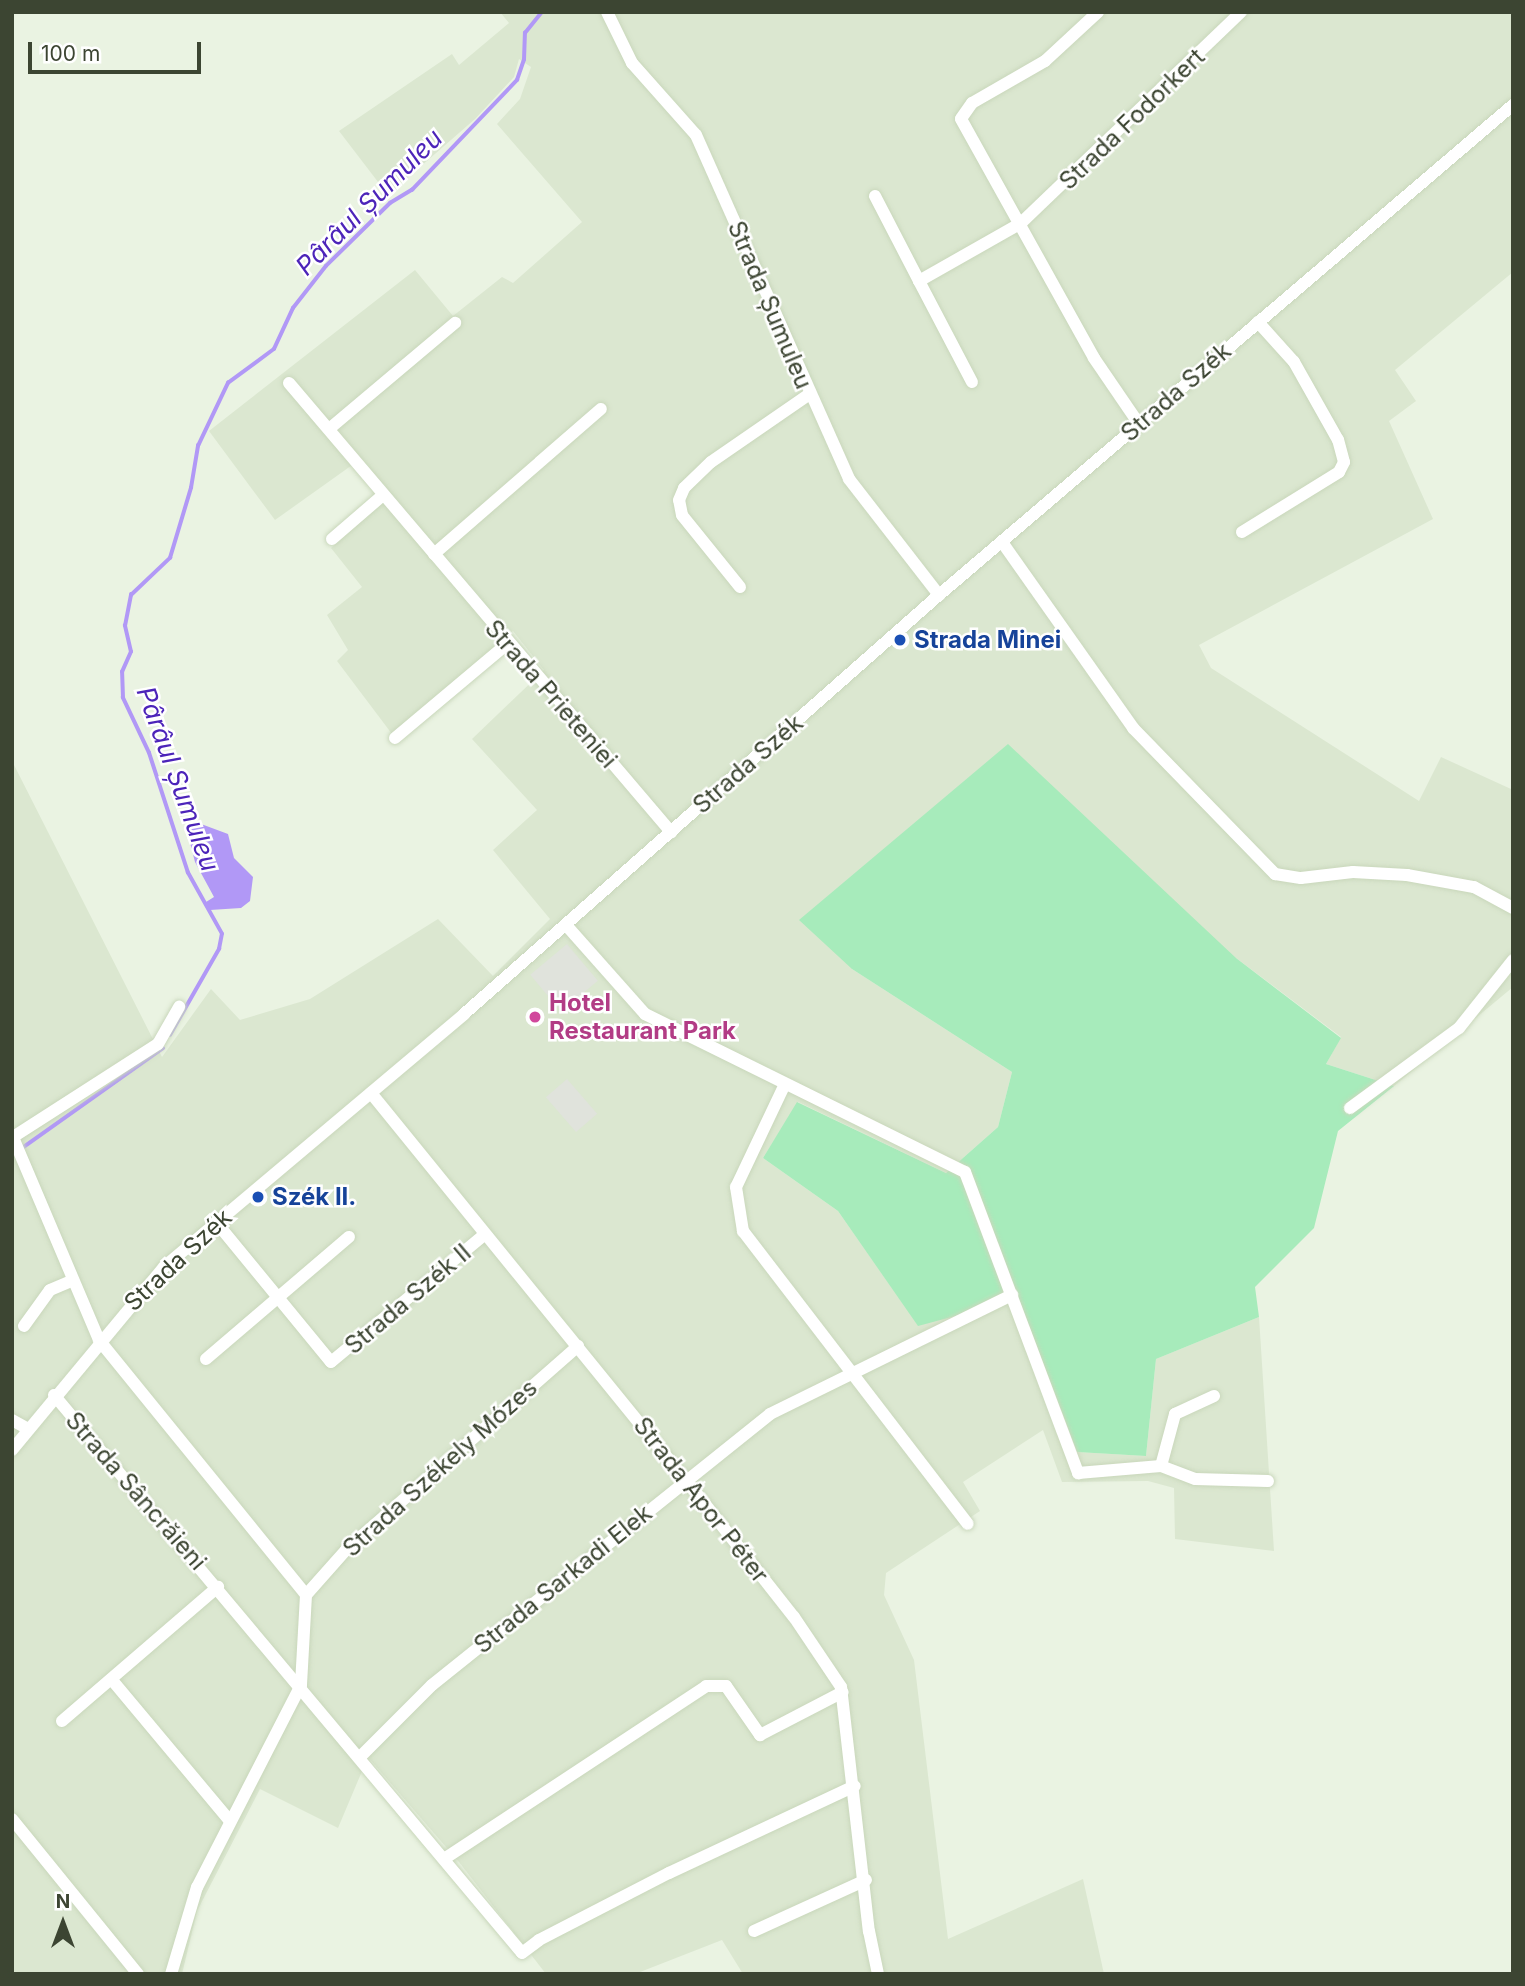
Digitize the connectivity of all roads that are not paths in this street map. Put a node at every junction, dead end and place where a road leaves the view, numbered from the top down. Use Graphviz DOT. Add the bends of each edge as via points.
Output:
graph roads {
  1 [pos="607,12"];
  2 [pos="1098,12"];
  3 [pos="1241,12"];
  4 [pos="1513,106"];
  5 [pos="875,195"];
  6 [pos="1021,223"];
  7 [pos="919,281"];
  8 [pos="1258,322"];
  9 [pos="455,323"];
  10 [pos="972,382"];
  11 [pos="289,383"];
  12 [pos="808,395"];
  13 [pos="601,409"];
  14 [pos="1139,424"];
  15 [pos="329,429"];
  16 [pos="383,495"];
  17 [pos="1242,532"];
  18 [pos="331,539"];
  19 [pos="1002,542"];
  20 [pos="434,554"];
  21 [pos="740,587"];
  22 [pos="939,596"];
  23 [pos="507,644"];
  24 [pos="395,738"];
  25 [pos="671,832"];
  26 [pos="1513,908"];
  27 [pos="566,925"];
  28 [pos="1513,960"];
  29 [pos="179,1007"];
  30 [pos="785,1084"];
  31 [pos="371,1093"];
  32 [pos="1350,1108"];
  33 [pos="16,1142"];
  34 [pos="216,1222"];
  35 [pos="484,1236"];
  36 [pos="349,1237"];
  37 [pos="73,1280"];
  38 [pos="1012,1295"];
  39 [pos="278,1298"];
  40 [pos="24,1326"];
  41 [pos="99,1340"];
  42 [pos="578,1346"];
  43 [pos="206,1359"];
  44 [pos="850,1374"];
  45 [pos="54,1395"];
  46 [pos="1214,1396"];
  47 [pos="12,1420"];
  48 [pos="28,1429"];
  49 [pos="12,1450"];
  50 [pos="1161,1466"];
  51 [pos="686,1480"];
  52 [pos="1268,1481"];
  53 [pos="968,1524"];
  54 [pos="218,1587"];
  55 [pos="306,1595"];
  56 [pos="112,1680"];
  57 [pos="301,1685"];
  58 [pos="843,1692"];
  59 [pos="62,1721"];
  60 [pos="361,1756"];
  61 [pos="855,1786"];
  62 [pos="12,1819"];
  63 [pos="230,1821"];
  64 [pos="444,1859"];
  65 [pos="866,1880"];
  66 [pos="754,1931"];
  67 [pos="138,1974"];
  68 [pos="171,1974"];
  69 [pos="878,1974"];
  1 -- 12 [label="street, Strada Șumuleu" via="632,63 696,135"];
  2 -- 6 [label="street" via="1045,61 963,110 965,129"];
  3 -- 6 [label="street, Strada Fodorkert"];
  4 -- 8 [label="street, Strada Szék"];
  5 -- 7 [label="street"];
  6 -- 7 [label="street, Strada Fodorkert"];
  6 -- 14 [label="street" via="1094,358"];
  7 -- 10 [label="street"];
  8 -- 14 [label="street, Strada Szék"];
  8 -- 17 [label="street" via="1294,362 1338,440 1344,462 1339,472"];
  9 -- 15 [label="street"];
  11 -- 15 [label="street, Strada Prieteniei"];
  12 -- 21 [label="street" via="711,461 684,488 679,500 682,515"];
  12 -- 22 [label="street, Strada Șumuleu" via="849,479"];
  13 -- 20 [label="street"];
  14 -- 19 [label="street, Strada Szék"];
  15 -- 16 [label="street, Strada Prieteniei"];
  16 -- 18 [label="street"];
  16 -- 20 [label="street, Strada Prieteniei"];
  19 -- 22 [label="street, Strada Szék"];
  19 -- 26 [label="street" via="1133,728 1275,874 1301,878 1353,872 1407,875 1474,887"];
  20 -- 23 [label="street, Strada Prieteniei"];
  22 -- 25 [label="street, Strada Szék"];
  23 -- 24 [label="street"];
  23 -- 25 [label="street, Strada Prieteniei"];
  25 -- 27 [label="street, Strada Szék"];
  27 -- 30 [label="street" via="645,1014"];
  27 -- 31 [label="street, Strada Szék"];
  28 -- 32 [label="street" via="1459,1028"];
  29 -- 33 [label="street" via="158,1044"];
  30 -- 38 [label="street" via="965,1172"];
  30 -- 44 [label="street" via="736,1187 736,1211 754,1250"];
  31 -- 34 [label="street, Strada Szék"];
  31 -- 35 [label="street, Strada Apor Péter"];
  33 -- 37 [label="street"];
  34 -- 39 [label="street, Strada Szék II"];
  34 -- 41 [label="street, Strada Szék" via="151,1279"];
  35 -- 39 [label="street, Strada Szék II" via="331,1362"];
  35 -- 42 [label="street, Strada Apor Péter"];
  36 -- 39 [label="street"];
  37 -- 40 [label="street" via="50,1290"];
  37 -- 41 [label="street"];
  38 -- 44 [label="street, Strada Sarkadi Elek"];
  38 -- 50 [label="street" via="1078,1473"];
  39 -- 43 [label="street"];
  41 -- 45 [label="street, Strada Szék"];
  41 -- 55 [label="street"];
  42 -- 51 [label="street, Strada Apor Péter"];
  42 -- 55 [label="street, Strada Székely Mózes" via="346,1550"];
  44 -- 51 [label="street, Strada Sarkadi Elek" via="770,1414"];
  44 -- 53 [label="street"];
  45 -- 48 [label="street, Strada Szék"];
  45 -- 54 [label="street, Strada Sâncrăieni"];
  46 -- 50 [label="street" via="1175,1415"];
  47 -- 48 [label="street"];
  48 -- 49 [label="street, Strada Szék"];
  50 -- 52 [label="street" via="1195,1479"];
  51 -- 58 [label="street, Strada Apor Péter" via="794,1617"];
  51 -- 60 [label="street, Strada Sarkadi Elek" via="432,1685"];
  54 -- 56 [label="street, Strada Sâncrăieni"];
  54 -- 57 [label="street, Strada Sâncrăieni"];
  55 -- 57 [label="street"];
  56 -- 59 [label="street, Strada Sâncrăieni"];
  56 -- 63 [label="street"];
  57 -- 60 [label="street, Strada Sâncrăieni"];
  57 -- 63 [label="street"];
  58 -- 61 [label="street, Strada Apor Péter"];
  58 -- 64 [label="street" via="760,1735 726,1686 706,1686"];
  60 -- 64 [label="street, Strada Sâncrăieni"];
  61 -- 64 [label="street, Strada Sâncrăieni" via="670,1873 538,1940 522,1953"];
  61 -- 65 [label="street, Strada Apor Péter"];
  62 -- 67 [label="street"];
  63 -- 68 [label="street" via="187,1911"];
  65 -- 66 [label="street"];
  65 -- 69 [label="street, Strada Apor Péter"];
}
